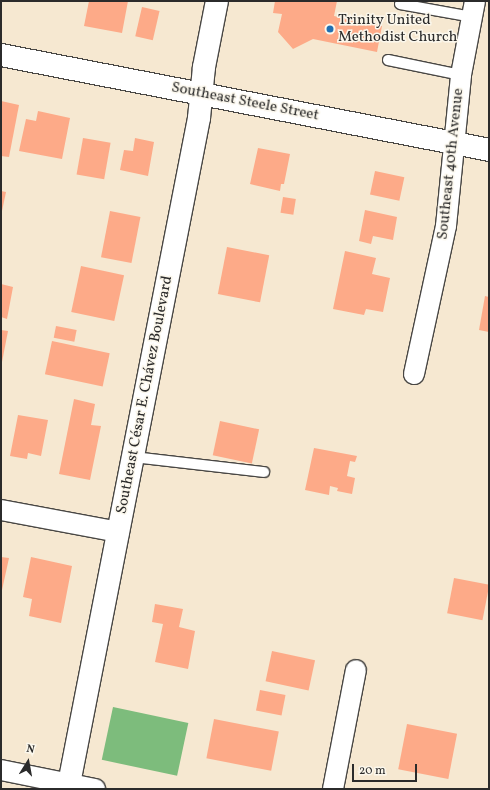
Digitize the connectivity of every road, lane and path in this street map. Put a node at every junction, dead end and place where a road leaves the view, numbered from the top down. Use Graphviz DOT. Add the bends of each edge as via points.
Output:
graph roads {
  1 [pos="217,1"];
  2 [pos="400,4"];
  3 [pos="473,9"];
  4 [pos="1,55"];
  5 [pos="388,60"];
  6 [pos="461,74"];
  7 [pos="202,93"];
  8 [pos="454,143"];
  9 [pos="489,150"];
  10 [pos="414,374"];
  11 [pos="134,457"];
  12 [pos="264,472"];
  13 [pos="1,510"];
  14 [pos="119,532"];
  15 [pos="356,670"];
  16 [pos="1,770"];
  17 [pos="68,786"];
  18 [pos="95,789"];
  19 [pos="333,789"];
  1 -- 7 [label="main road, Southeast César E. Chávez Boulevard"];
  2 -- 3 [label="lane"];
  3 -- 6 [label="street, Southeast 40th Avenue"];
  4 -- 7 [label="main road, Southeast Steele Street"];
  5 -- 6 [label="lane"];
  6 -- 8 [label="street, Southeast 40th Avenue"];
  7 -- 8 [label="main road, Southeast Steele Street"];
  7 -- 11 [label="main road, Southeast César E. Chávez Boulevard"];
  8 -- 9 [label="main road, Southeast Steele Street"];
  8 -- 10 [label="street, Southeast 40th Avenue" via="446,226"];
  11 -- 12 [label="lane"];
  11 -- 14 [label="main road, Southeast César E. Chávez Boulevard"];
  13 -- 14 [label="street"];
  14 -- 17 [label="main road, Southeast César E. Chávez Boulevard"];
  15 -- 19 [label="street"];
  16 -- 17 [label="street"];
  17 -- 18 [label="street"];
}
